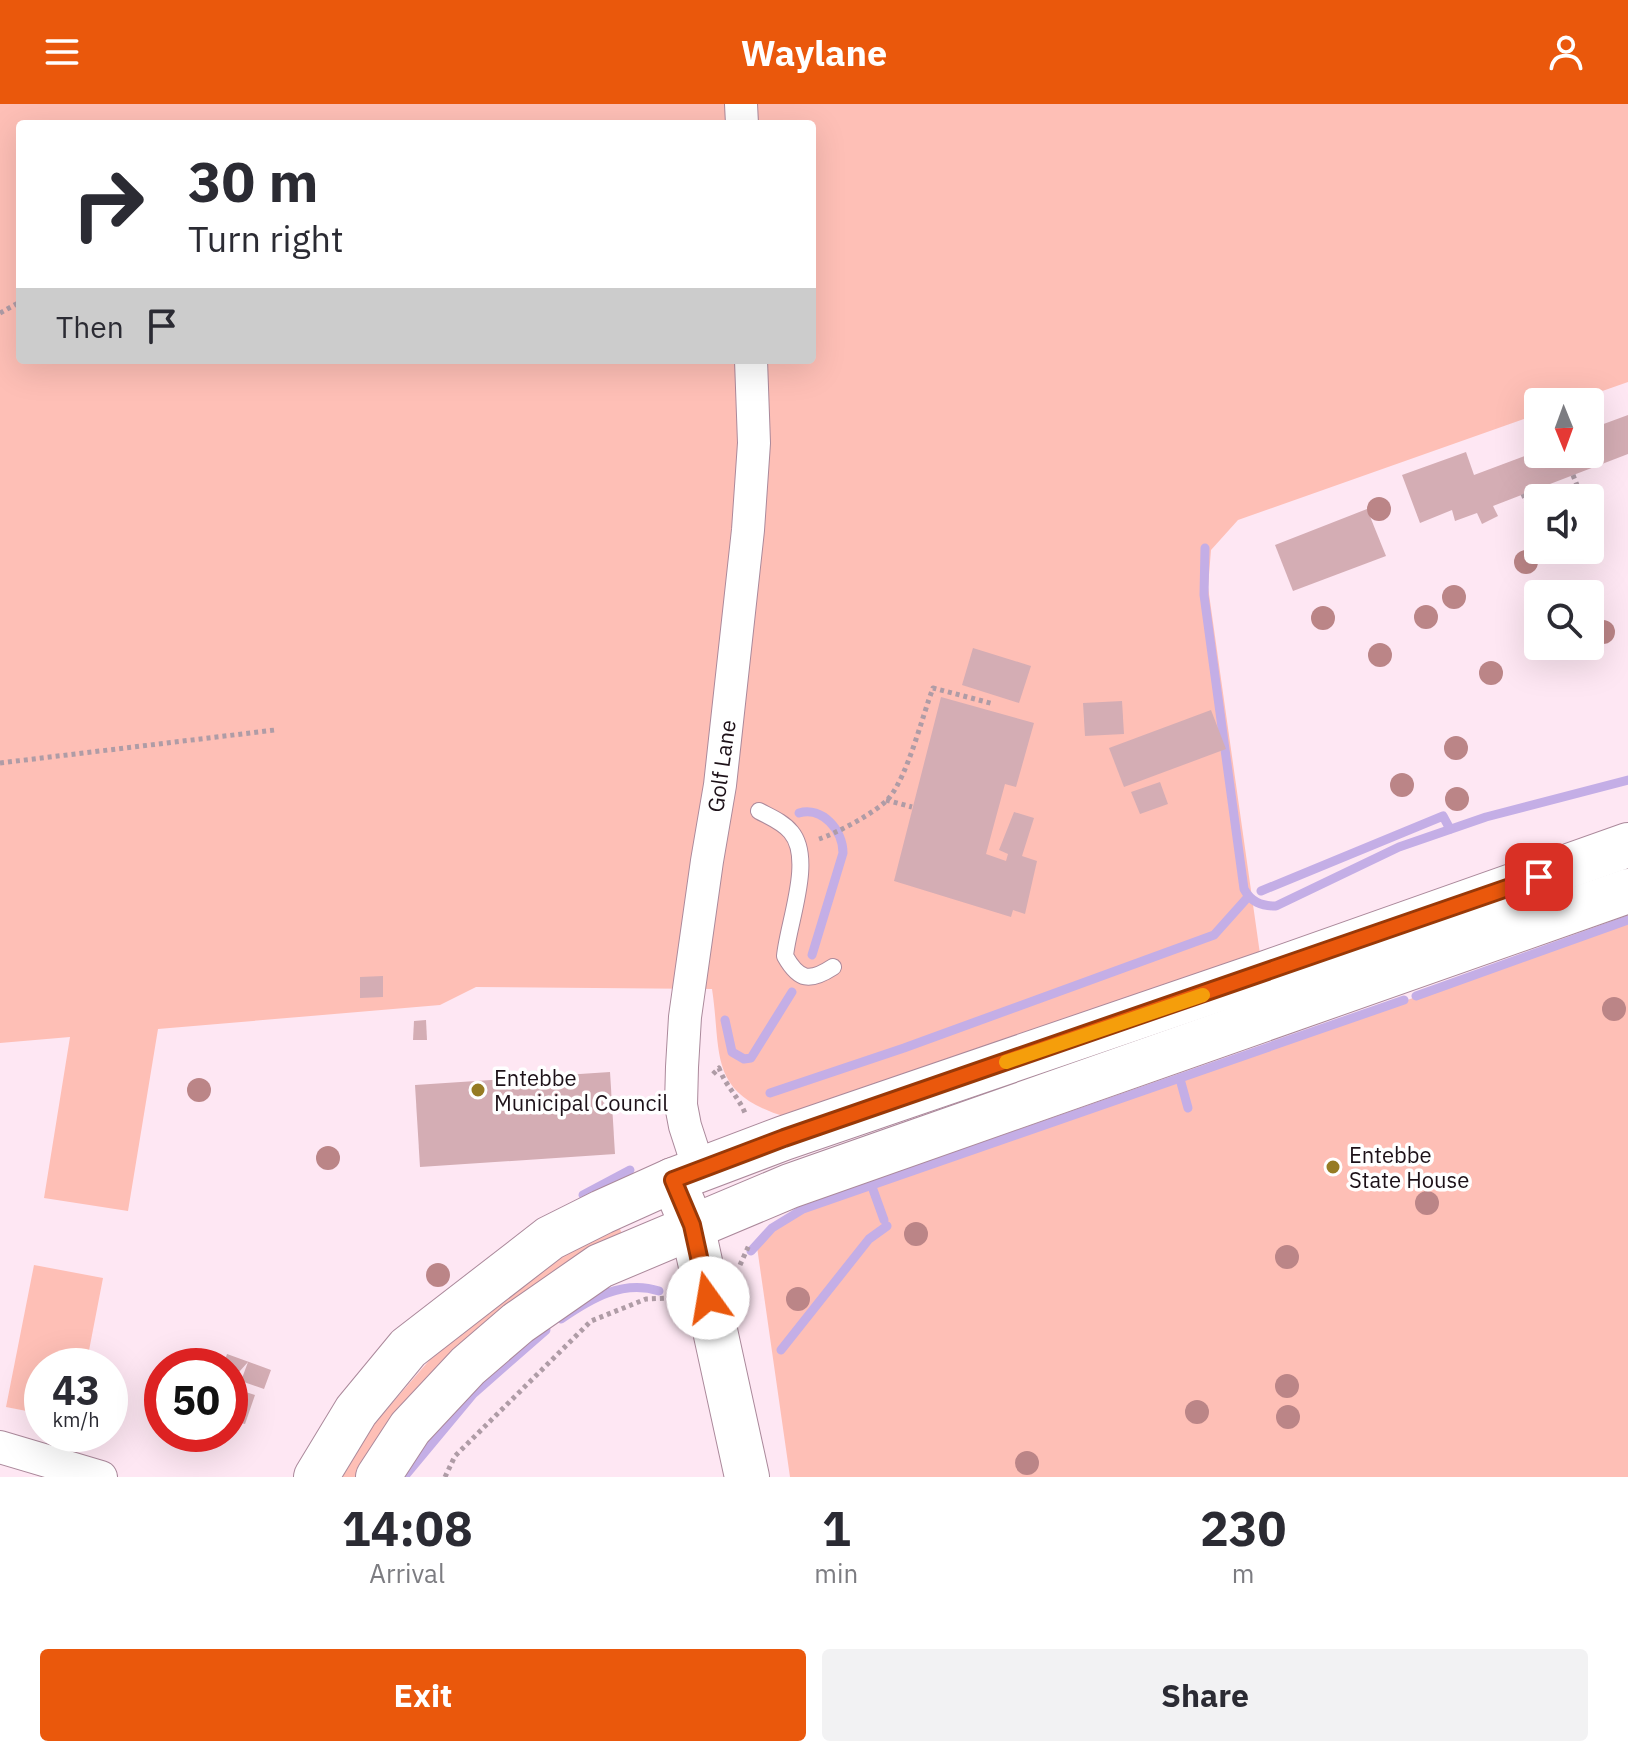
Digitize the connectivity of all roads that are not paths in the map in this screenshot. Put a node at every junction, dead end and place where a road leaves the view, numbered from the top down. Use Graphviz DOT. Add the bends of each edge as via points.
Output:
graph roads {
  1 [pos="751,364"];
  2 [pos="759,811"];
  3 [pos="1628,845"];
  4 [pos="1628,891"];
  5 [pos="833,967"];
  6 [pos="686,1174"];
  7 [pos="692,1225"];
  8 [pos="0,1447"];
  9 [pos="101,1477"];
  10 [pos="316,1477"];
  11 [pos="378,1477"];
  12 [pos="747,1477"];
  1 -- 6 [label="street, Golf Lane" via="754,443 748,530 682,1067"];
  2 -- 5 [label="lane" via="791,832 799,846 796,904 785,956 803,977 818,977"];
  3 -- 6 [label="main road"];
  4 -- 7 [label="main road" via="909,1143"];
  6 -- 7 [label="main road"];
  6 -- 10 [label="main road" via="550,1238 408,1348 356,1411"];
  7 -- 11 [label="main road" via="600,1266 518,1323 468,1366 410,1428"];
  7 -- 12 [label="main road"];
  8 -- 9 [label="street"];
}
